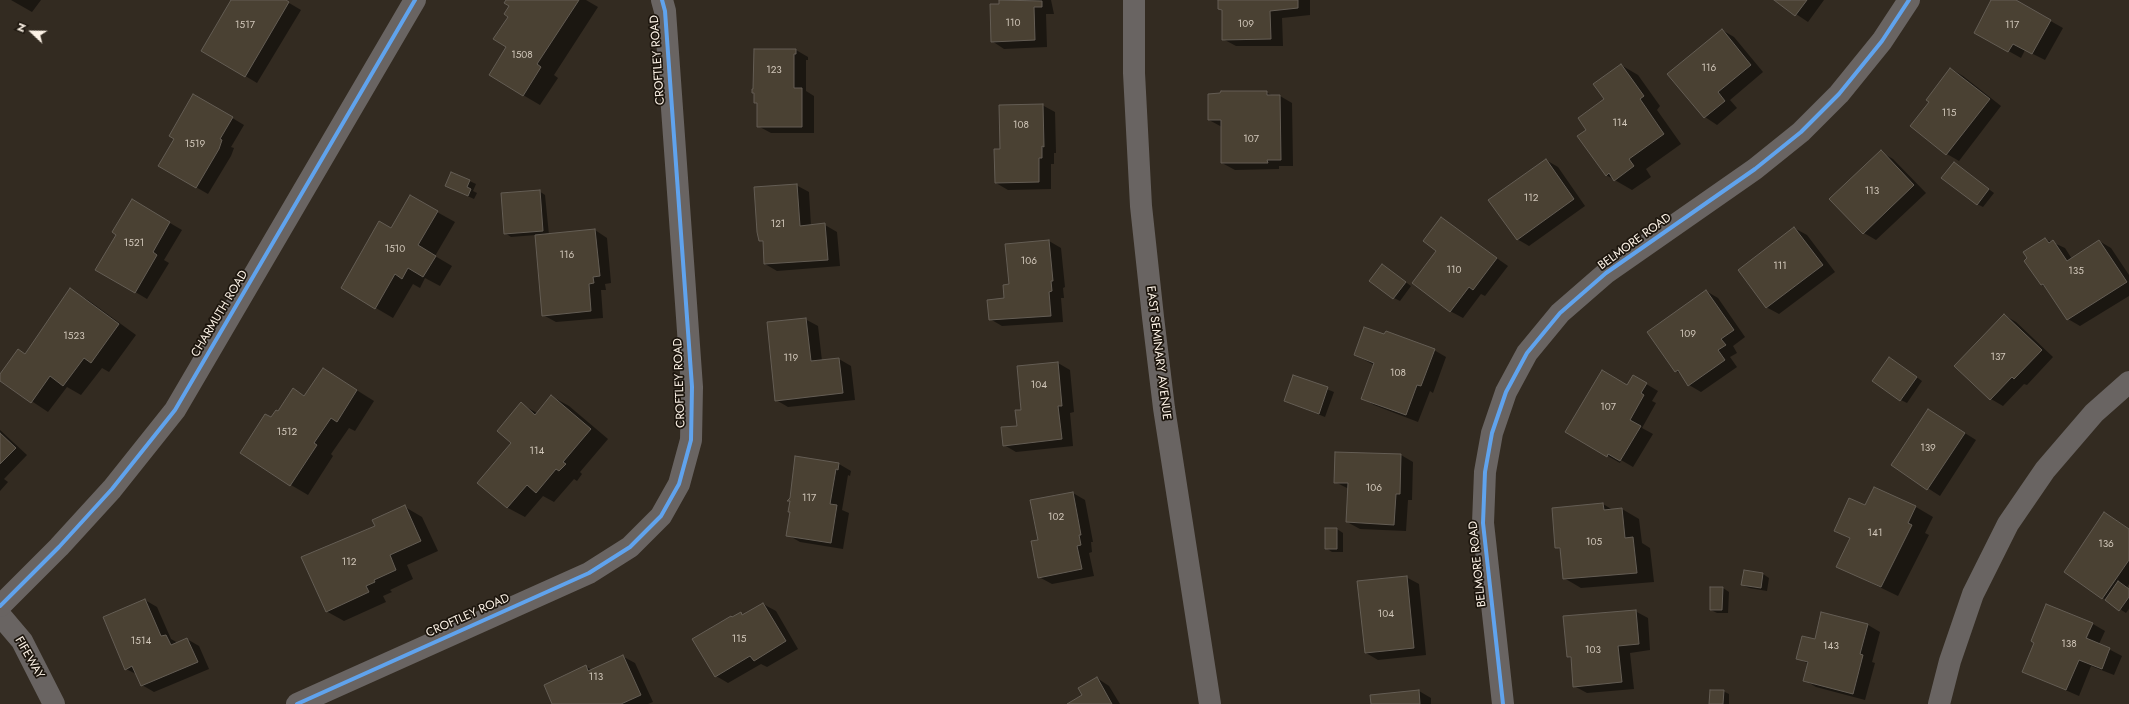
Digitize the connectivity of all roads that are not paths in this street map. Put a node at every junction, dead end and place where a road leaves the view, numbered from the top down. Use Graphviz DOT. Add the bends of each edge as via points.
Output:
graph roads {
  1 [pos="415,0"];
  2 [pos="662,0"];
  3 [pos="1134,0"];
  4 [pos="1909,0"];
  5 [pos="2129,382"];
  6 [pos="0,606"];
  7 [pos="0,615"];
  8 [pos="54,704"];
  9 [pos="297,704"];
  10 [pos="1210,704"];
  11 [pos="1503,704"];
  12 [pos="1939,704"];
  1 -- 6 [label="street, CHARMUTH ROAD" via="175,410 112,489"];
  2 -- 9 [label="street, CROFTLEY ROAD" via="665,11 692,387 691,440 679,484 661,516 630,547 589,573"];
  3 -- 10 [label="street, EAST SEMINARY AVENUE" via="1134,73 1141,206 1152,317"];
  4 -- 11 [label="street, BELMORE ROAD" via="1882,41 1839,94 1801,132 1755,169 1606,273 1560,313 1527,354 1506,392 1492,433 1485,472 1483,523"];
  5 -- 12 [label="street" via="2089,418 2045,470 2008,524 1973,594 1950,661"];
  7 -- 8 [label="street, FIFEWAY" via="22,641"];
}
